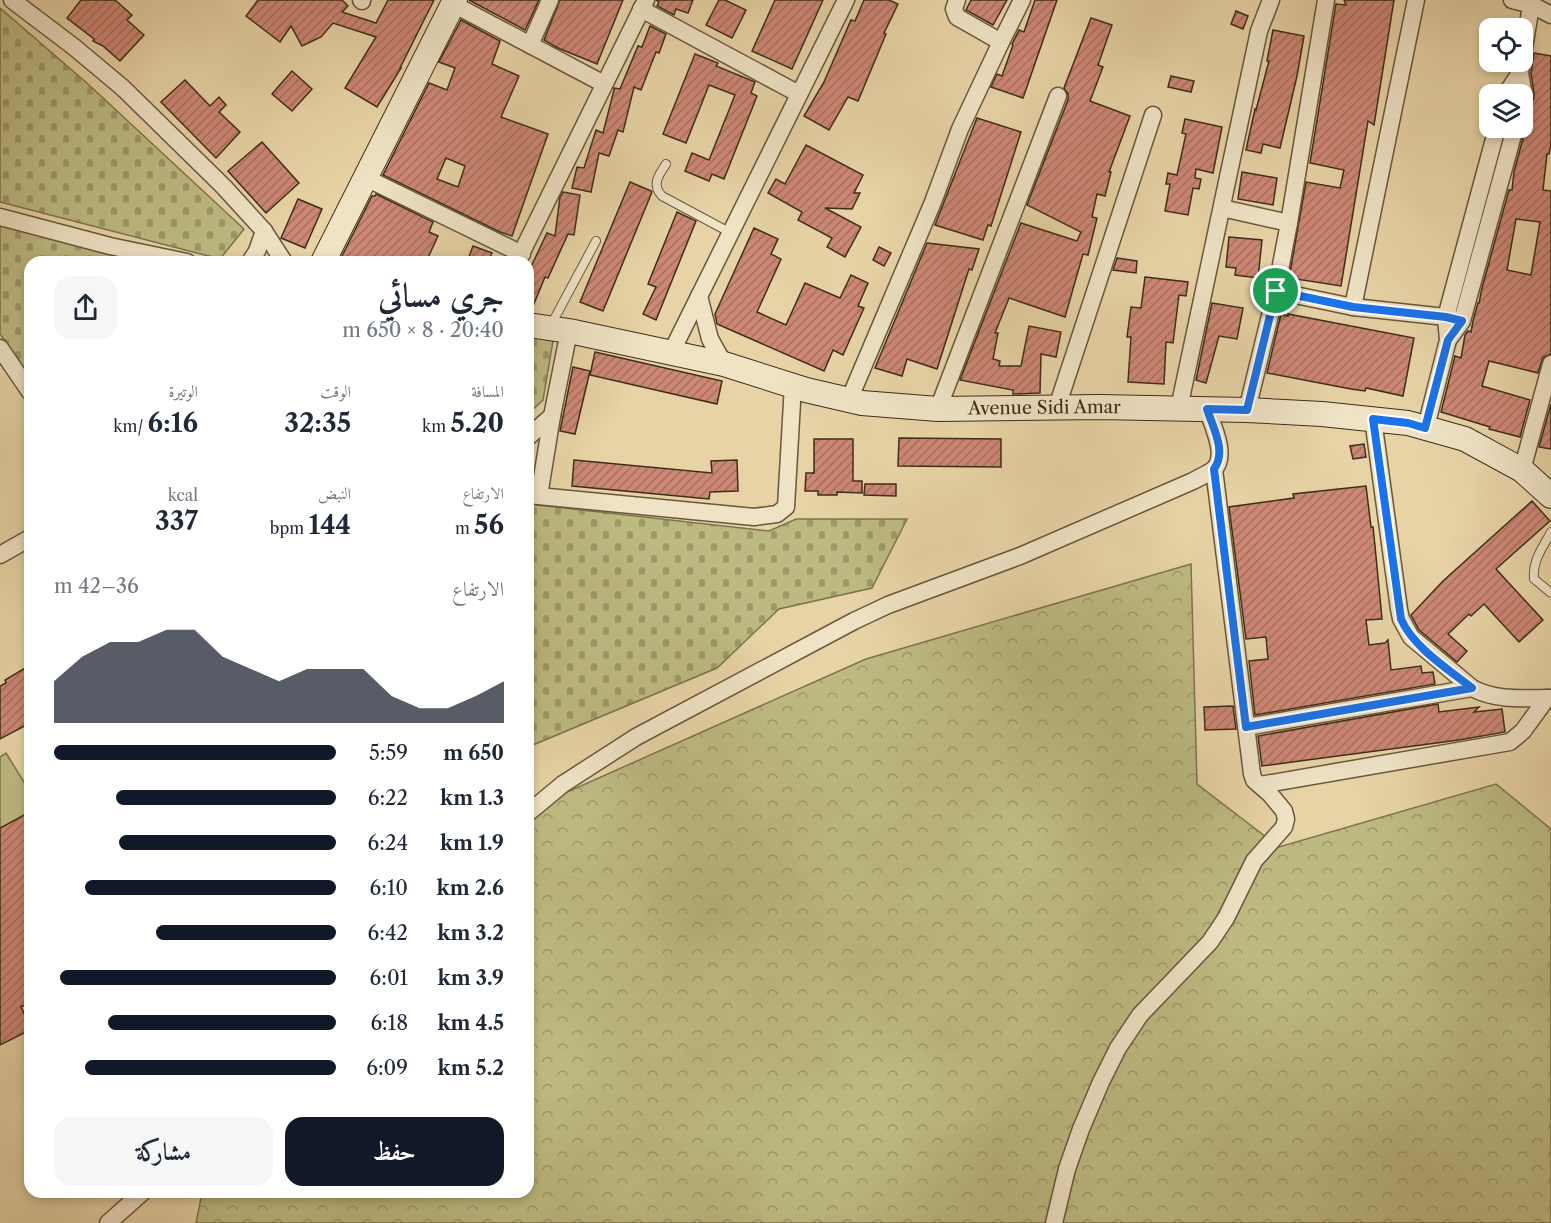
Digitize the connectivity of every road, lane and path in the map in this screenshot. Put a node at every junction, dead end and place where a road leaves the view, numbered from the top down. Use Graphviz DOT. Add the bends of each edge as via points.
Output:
graph roads {
  1 [pos="550,0"];
  2 [pos="846,0"];
  3 [pos="957,0"];
  4 [pos="1022,0"];
  5 [pos="1271,0"];
  6 [pos="1326,0"];
  7 [pos="1416,0"];
  8 [pos="1512,0"];
  9 [pos="454,2"];
  10 [pos="1532,2"];
  11 [pos="22,3"];
  12 [pos="644,5"];
  13 [pos="1551,15"];
  14 [pos="1529,18"];
  15 [pos="1001,42"];
  16 [pos="530,45"];
  17 [pos="604,84"];
  18 [pos="799,94"];
  19 [pos="1058,96"];
  20 [pos="1154,115"];
  21 [pos="1495,138"];
  22 [pos="1512,138"];
  23 [pos="666,164"];
  24 [pos="366,178"];
  25 [pos="1222,208"];
  26 [pos="0,217"];
  27 [pos="1289,223"];
  28 [pos="264,231"];
  29 [pos="730,233"];
  30 [pos="596,241"];
  31 [pos="158,256"];
  32 [pos="254,256"];
  33 [pos="280,256"];
  34 [pos="326,256"];
  35 [pos="515,256"];
  36 [pos="520,256"];
  37 [pos="1276,291"];
  38 [pos="699,296"];
  39 [pos="1353,307"];
  40 [pos="1454,319"];
  41 [pos="549,328"];
  42 [pos="0,348"];
  43 [pos="671,352"];
  44 [pos="724,364"];
  45 [pos="1551,364"];
  46 [pos="24,383"];
  47 [pos="793,386"];
  48 [pos="849,400"];
  49 [pos="1057,407"];
  50 [pos="1179,408"];
  51 [pos="938,409"];
  52 [pos="1207,409"];
  53 [pos="1247,410"];
  54 [pos="552,416"];
  55 [pos="1373,419"];
  56 [pos="1425,428"];
  57 [pos="534,432"];
  58 [pos="1214,469"];
  59 [pos="1522,470"];
  60 [pos="534,492"];
  61 [pos="534,496"];
  62 [pos="1551,496"];
  63 [pos="1551,532"];
  64 [pos="24,541"];
  65 [pos="0,555"];
  66 [pos="1551,593"];
  67 [pos="1472,688"];
  68 [pos="1549,698"];
  69 [pos="1246,727"];
  70 [pos="1260,785"];
  71 [pos="534,808"];
  72 [pos="136,1198"];
  73 [pos="108,1223"];
  74 [pos="1054,1223"];
  1 -- 16 [label="street"];
  2 -- 18 [label="street"];
  3 -- 15 [label="street" via="957,17"];
  4 -- 15 [label="street"];
  5 -- 25 [label="street" via="1259,31"];
  6 -- 27 [label="street"];
  7 -- 39 [label="street"];
  8 -- 10 [label="street"];
  9 -- 16 [label="street"];
  9 -- 24 [label="street"];
  10 -- 13 [label="street"];
  10 -- 14 [label="street"];
  11 -- 28 [label="street" via="123,88"];
  12 -- 17 [label="street"];
  12 -- 18 [label="street"];
  15 -- 48 [label="street" via="960,129"];
  16 -- 17 [label="street"];
  17 -- 36 [label="street"];
  18 -- 29 [label="street"];
  19 -- 51 [label="street"];
  20 -- 49 [label="street"];
  21 -- 40 [label="street"];
  22 -- 40 [label="street"];
  23 -- 29 [label="lane" via="656,179 658,192"];
  24 -- 34 [label="street"];
  24 -- 35 [label="street"];
  25 -- 27 [label="street"];
  25 -- 50 [label="street"];
  26 -- 31 [label="street"];
  27 -- 37 [label="street"];
  28 -- 32 [label="street"];
  28 -- 33 [label="street"];
  29 -- 38 [label="street"];
  30 -- 41 [label="lane"];
  37 -- 39 [label="street"];
  37 -- 53 [label="street"];
  38 -- 43 [label="street"];
  38 -- 44 [label="street" via="710,339"];
  39 -- 40 [label="street"];
  40 -- 56 [label="street"];
  41 -- 43 [label="street, Avenue Sidi Amar"];
  41 -- 54 [label="street"];
  42 -- 46 [label="street"];
  43 -- 44 [label="street, Avenue Sidi Amar"];
  44 -- 47 [label="street, Avenue Sidi Amar"];
  45 -- 59 [label="street"];
  47 -- 48 [label="street, Avenue Sidi Amar"];
  47 -- 61 [label="street" via="786,507 777,514 754,517"];
  48 -- 51 [label="street, Avenue Sidi Amar"];
  49 -- 50 [label="street, Avenue Sidi Amar"];
  49 -- 51 [label="street, Avenue Sidi Amar"];
  50 -- 52 [label="street, Avenue Sidi Amar"];
  52 -- 53 [label="street, Avenue Sidi Amar"];
  52 -- 58 [label="street" via="1220,450"];
  53 -- 55 [label="street, Avenue Sidi Amar"];
  54 -- 57 [label="street"];
  54 -- 60 [label="street"];
  55 -- 56 [label="street, Avenue Sidi Amar"];
  55 -- 67 [label="street" via="1401,619 1418,644"];
  56 -- 59 [label="street, Avenue Sidi Amar" via="1465,440"];
  58 -- 69 [label="street"];
  58 -- 71 [label="street" via="1020,556 854,621 636,737 563,784"];
  59 -- 62 [label="street, Avenue Sidi Amar"];
  63 -- 66 [label="lane" via="1533,570 1534,579"];
  64 -- 65 [label="street"];
  67 -- 68 [label="street" via="1499,698"];
  67 -- 69 [label="street"];
  68 -- 70 [label="street" via="1524,731 1510,742"];
  69 -- 70 [label="street" via="1252,774"];
  70 -- 74 [label="street" via="1284,812 1284,828 1254,861 1210,942 1140,1015 1118,1048 1081,1129"];
  72 -- 73 [label="street"];
}
